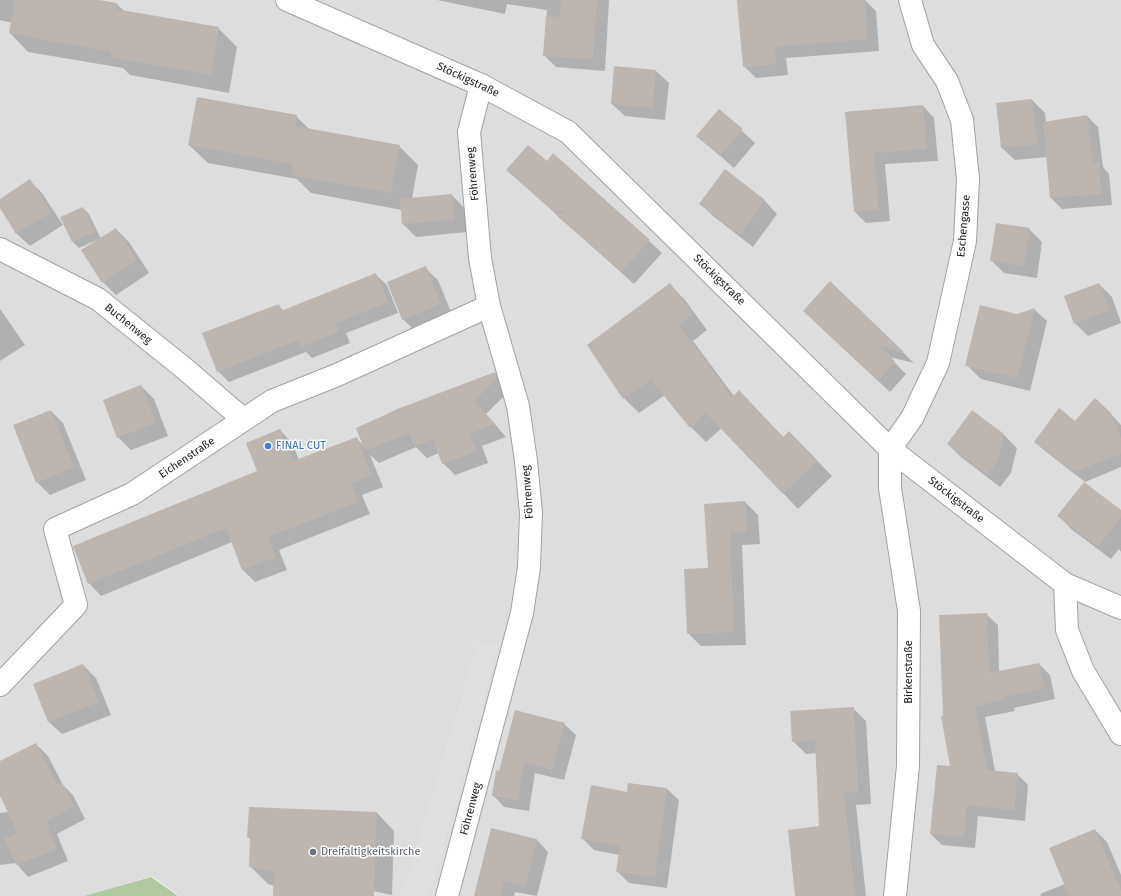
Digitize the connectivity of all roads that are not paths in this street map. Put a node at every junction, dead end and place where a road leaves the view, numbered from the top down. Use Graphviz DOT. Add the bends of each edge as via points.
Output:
graph roads {
  1 [pos="287,0"];
  2 [pos="910,0"];
  3 [pos="481,85"];
  4 [pos="0,249"];
  5 [pos="489,306"];
  6 [pos="243,419"];
  7 [pos="890,449"];
  8 [pos="1065,584"];
  9 [pos="1121,608"];
  10 [pos="0,685"];
  11 [pos="1121,734"];
  12 [pos="448,896"];
  13 [pos="895,896"];
  1 -- 3 [label="street, Stöckigstraße"];
  2 -- 7 [label="street, Eschengasse" via="923,45 947,81 962,120 968,179 965,242 938,362 912,418"];
  3 -- 5 [label="street, Föhrenweg" via="469,132 480,258"];
  3 -- 7 [label="street, Stöckigstraße" via="568,132"];
  4 -- 6 [label="street, Buchenweg" via="98,299"];
  5 -- 6 [label="street, Eichenstraße" via="337,375 272,401"];
  5 -- 12 [label="street, Föhrenweg" via="518,406 531,513 530,567 522,613"];
  6 -- 10 [label="street, Eichenstraße" via="132,494 55,529 76,605"];
  7 -- 8 [label="street, Stöckigstraße"];
  7 -- 13 [label="street, Birkenstraße" via="890,488 909,612 908,766"];
  8 -- 9 [label="street, Stöckigstraße"];
  8 -- 11 [label="street" via="1067,630 1082,671"];
}
